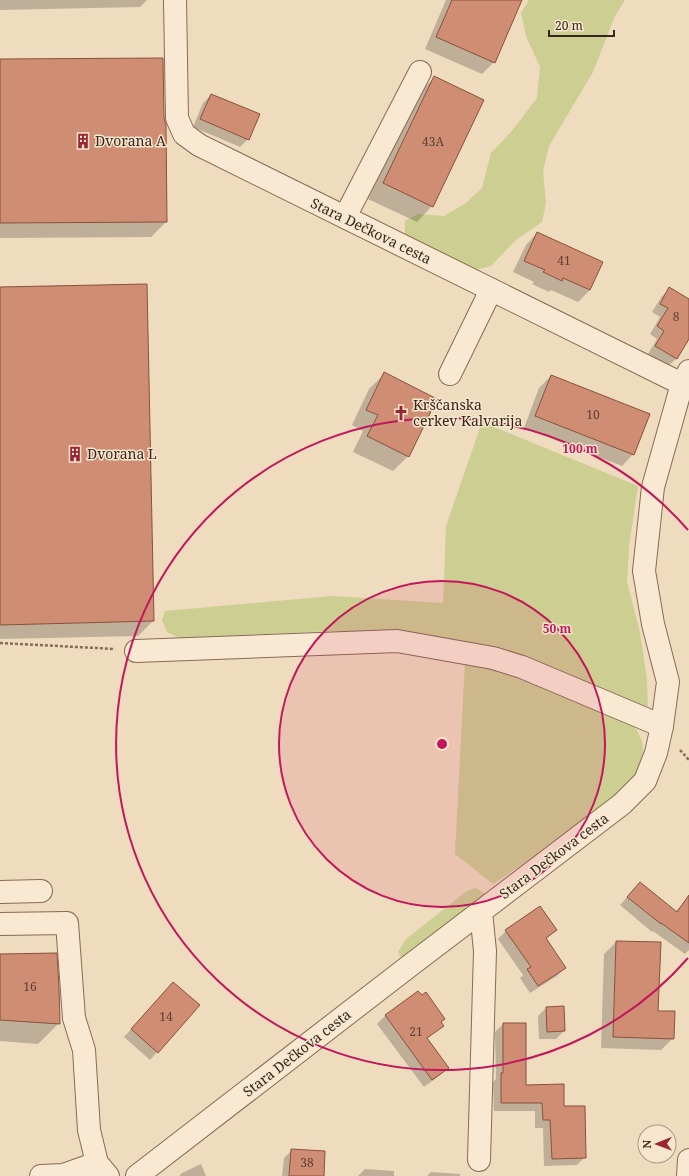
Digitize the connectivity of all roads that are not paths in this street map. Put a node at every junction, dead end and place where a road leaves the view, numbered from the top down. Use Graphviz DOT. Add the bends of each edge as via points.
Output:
graph roads {
  1 [pos="175,0"];
  2 [pos="420,72"];
  3 [pos="345,217"];
  4 [pos="491,290"];
  5 [pos="450,374"];
  6 [pos="685,378"];
  7 [pos="136,651"];
  8 [pos="662,726"];
  9 [pos="41,891"];
  10 [pos="0,892"];
  11 [pos="481,912"];
  12 [pos="0,924"];
  13 [pos="479,1160"];
  14 [pos="689,1160"];
  15 [pos="102,1170"];
  16 [pos="40,1176"];
  17 [pos="137,1176"];
  18 [pos="688,1176"];
  1 -- 3 [label="street, Stara Dečkova cesta" via="177,118 184,134 199,145"];
  2 -- 3 [label="street"];
  3 -- 4 [label="street, Stara Dečkova cesta"];
  4 -- 5 [label="street"];
  4 -- 6 [label="street, Stara Dečkova cesta"];
  6 -- 8 [label="street, Stara Dečkova cesta" via="653,487 644,571 653,624 668,682"];
  7 -- 8 [label="street" via="397,641 493,658"];
  8 -- 11 [label="street, Stara Dečkova cesta" via="656,753 645,781 632,795"];
  9 -- 10 [label="street"];
  11 -- 13 [label="street" via="485,951"];
  11 -- 17 [label="street, Stara Dečkova cesta"];
  12 -- 15 [label="street" via="67,923 74,1018 84,1050 89,1130"];
  14 -- 18 [label="street"];
  15 -- 16 [label="street" via="63,1176"];
}
